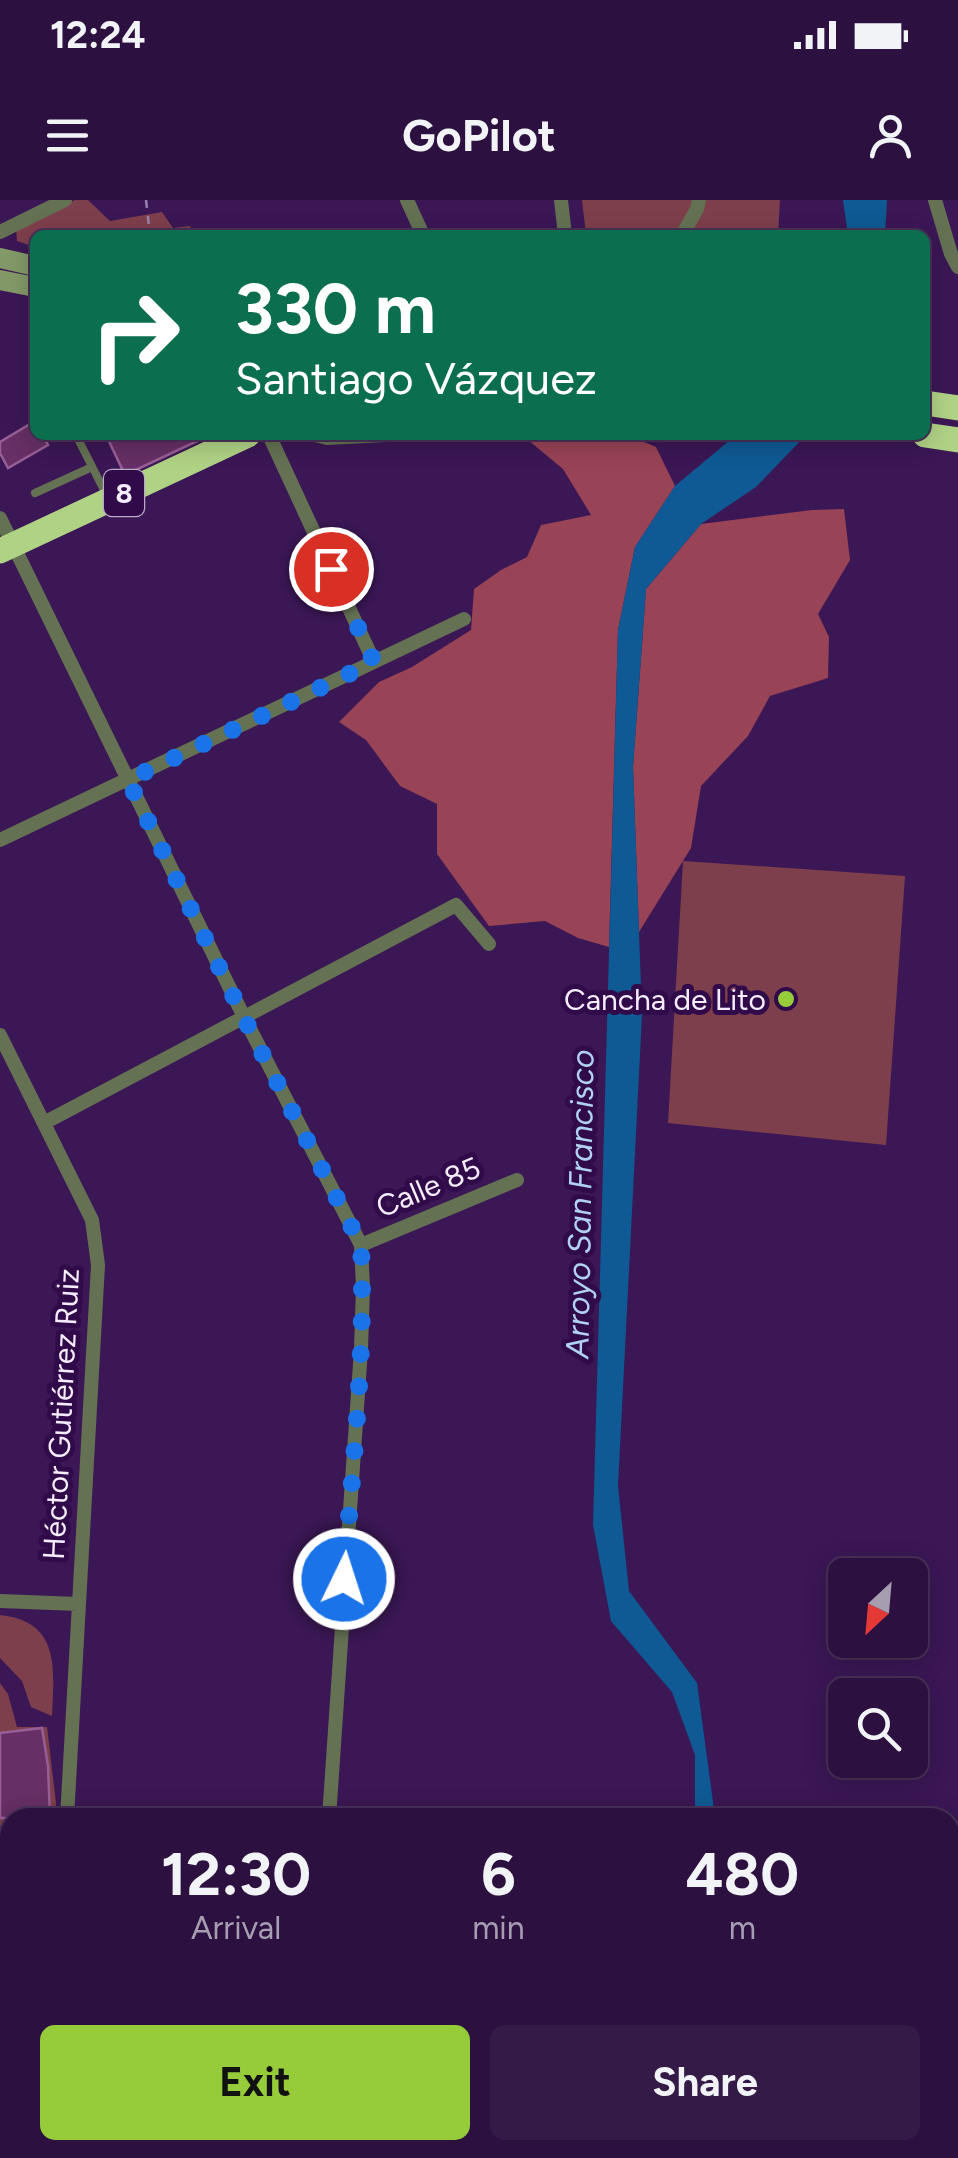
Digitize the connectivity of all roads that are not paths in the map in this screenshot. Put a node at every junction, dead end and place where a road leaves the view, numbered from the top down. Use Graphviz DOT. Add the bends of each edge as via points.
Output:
graph roads {
  1 [pos="66,200"];
  2 [pos="407,200"];
  3 [pos="561,200"];
  4 [pos="699,200"];
  5 [pos="935,200"];
  6 [pos="421,230"];
  7 [pos="564,230"];
  8 [pos="685,230"];
  9 [pos="0,232"];
  10 [pos="0,258"];
  11 [pos="30,265"];
  12 [pos="958,267"];
  13 [pos="0,280"];
  14 [pos="30,286"];
  15 [pos="930,404"];
  16 [pos="958,408"];
  17 [pos="930,436"];
  18 [pos="79,440"];
  19 [pos="237,440"];
  20 [pos="271,440"];
  21 [pos="958,440"];
  22 [pos="92,466"];
  23 [pos="36,493"];
  24 [pos="109,500"];
  25 [pos="0,518"];
  26 [pos="7,548"];
  27 [pos="464,619"];
  28 [pos="374,662"];
  29 [pos="128,780"];
  30 [pos="0,840"];
  31 [pos="488,944"];
  32 [pos="244,1018"];
  33 [pos="0,1035"];
  34 [pos="44,1123"];
  35 [pos="517,1180"];
  36 [pos="361,1245"];
  37 [pos="0,1600"];
  38 [pos="78,1604"];
  39 [pos="68,1808"];
  40 [pos="329,1808"];
  1 -- 9 [label="street"];
  2 -- 6 [label="street"];
  3 -- 7 [label="street"];
  4 -- 8 [label="street"];
  5 -- 12 [label="street"];
  10 -- 11 [label="main road"];
  13 -- 14 [label="main road"];
  15 -- 16 [label="highway"];
  17 -- 21 [label="highway"];
  18 -- 22 [label="lane"];
  19 -- 24 [label="highway, 8"];
  20 -- 28 [label="street"];
  22 -- 23 [label="lane"];
  22 -- 24 [label="lane"];
  24 -- 26 [label="highway, 8"];
  25 -- 26 [label="street"];
  26 -- 29 [label="street"];
  27 -- 28 [label="street"];
  28 -- 29 [label="street"];
  29 -- 30 [label="street"];
  29 -- 32 [label="street"];
  31 -- 32 [label="street" via="456,906"];
  32 -- 34 [label="street"];
  32 -- 36 [label="street"];
  33 -- 34 [label="street, Héctor Gutiérrez Ruiz"];
  34 -- 38 [label="street, Héctor Gutiérrez Ruiz" via="92,1220 98,1265"];
  35 -- 36 [label="street, Calle 85"];
  36 -- 40 [label="street"];
  37 -- 38 [label="street"];
  38 -- 39 [label="street, Héctor Gutiérrez Ruiz"];
}
